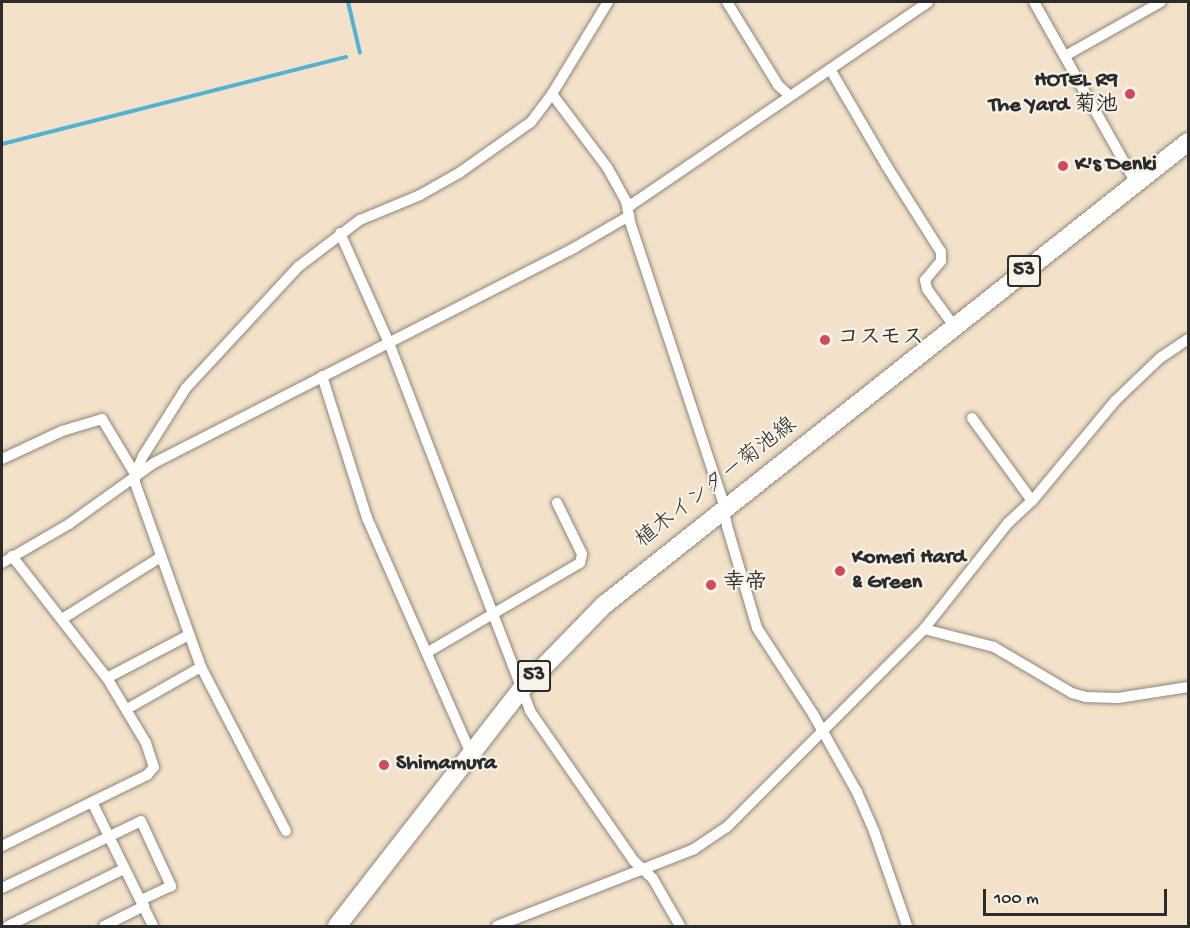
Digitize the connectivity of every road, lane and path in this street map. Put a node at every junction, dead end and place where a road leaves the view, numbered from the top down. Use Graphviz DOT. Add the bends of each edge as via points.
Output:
graph roads {
  1 [pos="608,2"];
  2 [pos="727,2"];
  3 [pos="926,2"];
  4 [pos="1034,2"];
  5 [pos="1161,2"];
  6 [pos="1065,56"];
  7 [pos="830,69"];
  8 [pos="552,94"];
  9 [pos="790,96"];
  10 [pos="1188,142"];
  11 [pos="1136,183"];
  12 [pos="628,212"];
  13 [pos="340,233"];
  14 [pos="954,326"];
  15 [pos="1188,339"];
  16 [pos="389,343"];
  17 [pos="322,376"];
  18 [pos="972,418"];
  19 [pos="2,459"];
  20 [pos="135,474"];
  21 [pos="1032,501"];
  22 [pos="557,503"];
  23 [pos="723,510"];
  24 [pos="12,556"];
  25 [pos="161,557"];
  26 [pos="2,563"];
  27 [pos="492,614"];
  28 [pos="62,619"];
  29 [pos="924,629"];
  30 [pos="189,635"];
  31 [pos="428,652"];
  32 [pos="201,667"];
  33 [pos="107,678"];
  34 [pos="1188,687"];
  35 [pos="520,690"];
  36 [pos="127,709"];
  37 [pos="821,731"];
  38 [pos="471,754"];
  39 [pos="92,802"];
  40 [pos="286,831"];
  41 [pos="108,835"];
  42 [pos="2,846"];
  43 [pos="643,868"];
  44 [pos="124,869"];
  45 [pos="2,888"];
  46 [pos="142,903"];
  47 [pos="8,927"];
  48 [pos="104,927"];
  49 [pos="153,927"];
  50 [pos="337,927"];
  51 [pos="498,927"];
  52 [pos="680,927"];
  53 [pos="907,927"];
  1 -- 8 [label="street"];
  2 -- 9 [label="street" via="778,85"];
  3 -- 7 [label="street"];
  4 -- 6 [label="street"];
  5 -- 6 [label="street"];
  6 -- 11 [label="street"];
  7 -- 9 [label="street"];
  7 -- 14 [label="street" via="943,256 925,280 927,289"];
  8 -- 12 [label="street" via="607,167"];
  8 -- 13 [label="street" via="522,129 459,173"];
  9 -- 12 [label="street"];
  10 -- 11 [label="main road, 植木インター菊池線 / 53"];
  11 -- 14 [label="main road, 植木インター菊池線 / 53"];
  12 -- 16 [label="street" via="574,248"];
  12 -- 23 [label="street"];
  13 -- 16 [label="street"];
  13 -- 20 [label="street" via="298,267 186,388"];
  14 -- 23 [label="main road, 植木インター菊池線 / 53"];
  15 -- 21 [label="street" via="1160,358 1115,401"];
  16 -- 17 [label="street"];
  16 -- 27 [label="street"];
  17 -- 20 [label="street"];
  17 -- 31 [label="street" via="367,518"];
  18 -- 21 [label="street"];
  19 -- 20 [label="street" via="62,430 102,419"];
  20 -- 24 [label="street" via="69,524"];
  20 -- 25 [label="street"];
  21 -- 29 [label="street" via="1008,523"];
  22 -- 27 [label="street" via="582,554 580,563"];
  23 -- 35 [label="main road, 植木インター菊池線 / 53" via="604,605"];
  23 -- 37 [label="street" via="757,628"];
  24 -- 26 [label="street"];
  24 -- 28 [label="street"];
  25 -- 28 [label="street"];
  25 -- 30 [label="street"];
  27 -- 31 [label="street"];
  27 -- 35 [label="street"];
  28 -- 33 [label="street"];
  29 -- 34 [label="street" via="994,647 1072,693 1086,697 1118,698"];
  29 -- 37 [label="street"];
  30 -- 32 [label="street"];
  30 -- 33 [label="street"];
  31 -- 38 [label="street"];
  32 -- 36 [label="street"];
  32 -- 40 [label="street"];
  33 -- 36 [label="street"];
  35 -- 38 [label="main road, 植木インター菊池線 / 53"];
  35 -- 43 [label="street" via="548,740 634,861"];
  36 -- 39 [label="street" via="154,767 147,776"];
  37 -- 43 [label="street" via="727,827 694,849"];
  37 -- 53 [label="street" via="866,812"];
  38 -- 50 [label="main road, 植木インター菊池線 / 53"];
  39 -- 41 [label="street"];
  39 -- 42 [label="street"];
  41 -- 44 [label="street"];
  41 -- 45 [label="street"];
  41 -- 46 [label="street" via="141,821 171,886"];
  43 -- 51 [label="street"];
  43 -- 52 [label="street"];
  44 -- 46 [label="street"];
  44 -- 47 [label="street"];
  46 -- 48 [label="street"];
  46 -- 49 [label="street"];
}
